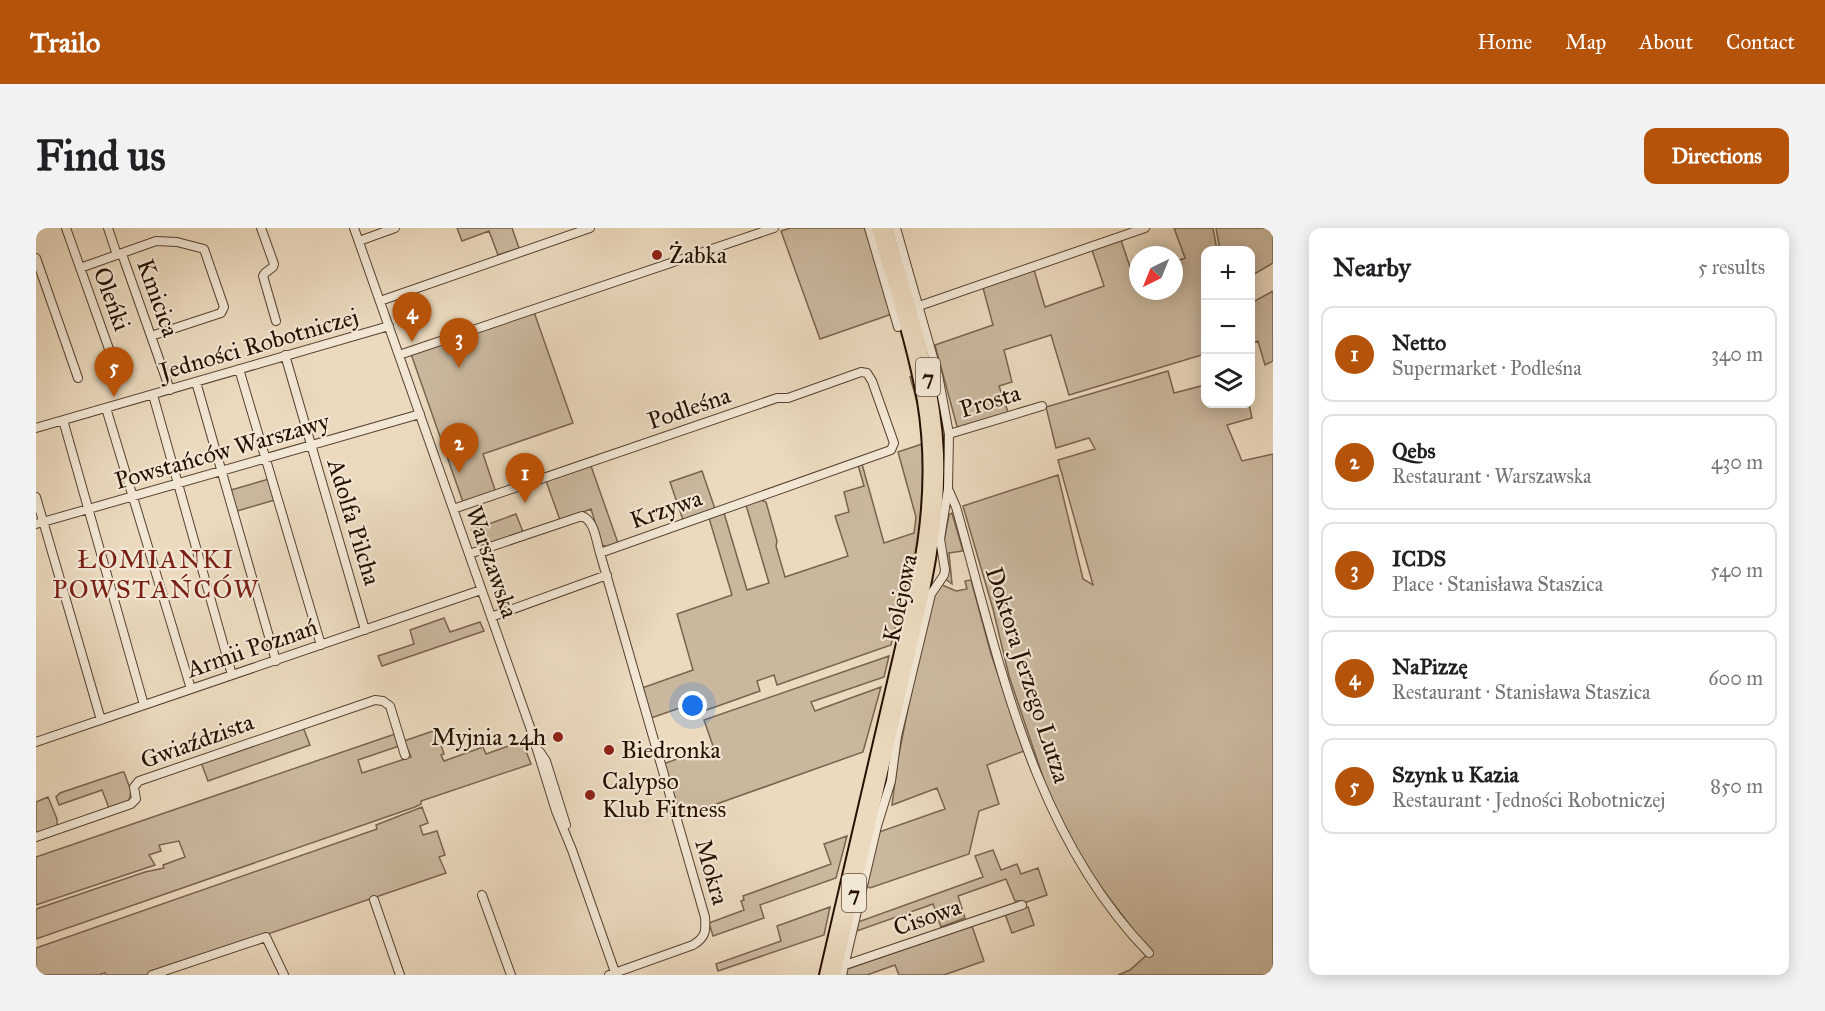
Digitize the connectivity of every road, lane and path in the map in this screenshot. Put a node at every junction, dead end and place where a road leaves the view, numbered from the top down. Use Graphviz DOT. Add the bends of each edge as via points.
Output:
graph roads {
  1 [pos="66,228"];
  2 [pos="108,228"];
  3 [pos="261,228"];
  4 [pos="354,228"];
  5 [pos="395,228"];
  6 [pos="590,228"];
  7 [pos="774,228"];
  8 [pos="869,228"];
  9 [pos="877,228"];
  10 [pos="887,228"];
  11 [pos="896,228"];
  12 [pos="1145,228"];
  13 [pos="359,241"];
  14 [pos="119,254"];
  15 [pos="36,258"];
  16 [pos="80,268"];
  17 [pos="380,302"];
  18 [pos="918,306"];
  19 [pos="276,321"];
  20 [pos="389,326"];
  21 [pos="898,327"];
  22 [pos="152,336"];
  23 [pos="910,345"];
  24 [pos="109,349"];
  25 [pos="285,355"];
  26 [pos="399,356"];
  27 [pos="239,369"];
  28 [pos="78,378"];
  29 [pos="196,382"];
  30 [pos="170,390"];
  31 [pos="153,395"];
  32 [pos="1042,406"];
  33 [pos="106,408"];
  34 [pos="420,414"];
  35 [pos="63,420"];
  36 [pos="36,428"];
  37 [pos="949,434"];
  38 [pos="894,443"];
  39 [pos="311,446"];
  40 [pos="266,459"];
  41 [pos="221,472"];
  42 [pos="177,484"];
  43 [pos="948,489"];
  44 [pos="133,496"];
  45 [pos="36,497"];
  46 [pos="88,509"];
  47 [pos="453,509"];
  48 [pos="40,523"];
  49 [pos="940,542"];
  50 [pos="600,553"];
  51 [pos="469,555"];
  52 [pos="607,575"];
  53 [pos="481,590"];
  54 [pos="927,594"];
  55 [pos="491,617"];
  56 [pos="365,630"];
  57 [pos="321,645"];
  58 [pos="276,661"];
  59 [pos="232,675"];
  60 [pos="191,689"];
  61 [pos="144,705"];
  62 [pos="101,720"];
  63 [pos="36,742"];
  64 [pos="405,755"];
  65 [pos="36,837"];
  66 [pos="482,895"];
  67 [pos="374,900"];
  68 [pos="1022,905"];
  69 [pos="1149,953"];
  70 [pos="845,965"];
  71 [pos="613,974"];
  72 [pos="152,975"];
  73 [pos="284,975"];
  74 [pos="400,975"];
  75 [pos="511,975"];
  76 [pos="825,975"];
  77 [pos="835,975"];
  78 [pos="842,975"];
  1 -- 16 [label="street, Oleńki"];
  2 -- 14 [label="street, Kmicica"];
  3 -- 19 [label="street" via="274,264 263,276"];
  4 -- 13 [label="street, Warszawska"];
  5 -- 13 [label="street"];
  6 -- 17 [label="street"];
  7 -- 26 [label="street"];
  8 -- 21 [label="street"];
  9 -- 23 [label="highway, Kolejowa / 7"];
  10 -- 54 [label="highway, Kolejowa / 7" via="925,361 936,422 937,506"];
  11 -- 18 [label="street, Kolejowa"];
  12 -- 18 [label="street"];
  13 -- 17 [label="street, Warszawska"];
  14 -- 16 [label="street"];
  14 -- 22 [label="street, Kmicica"];
  14 -- 22 [label="street" via="156,241 177,242 206,252 224,310"];
  15 -- 28 [label="street"];
  16 -- 24 [label="street, Oleńki"];
  17 -- 20 [label="street, Warszawska"];
  18 -- 37 [label="street, Kolejowa" via="938,375"];
  20 -- 25 [label="street, Jedności Robotniczej"];
  20 -- 26 [label="street, Warszawska"];
  21 -- 23 [label="highway"];
  22 -- 30 [label="street, Kmicica"];
  23 -- 76 [label="highway, Kolejowa / 7" via="927,439 924,540"];
  25 -- 27 [label="street, Jedności Robotniczej"];
  25 -- 39 [label="street, Adolfa Pilcha"];
  26 -- 34 [label="street, Warszawska"];
  27 -- 29 [label="street, Jedności Robotniczej"];
  27 -- 40 [label="street"];
  29 -- 30 [label="street, Jedności Robotniczej"];
  29 -- 41 [label="street"];
  30 -- 31 [label="street, Jedności Robotniczej"];
  31 -- 33 [label="street, Jedności Robotniczej"];
  31 -- 42 [label="street"];
  32 -- 37 [label="street, Prosta"];
  33 -- 35 [label="street, Jedności Robotniczej"];
  33 -- 44 [label="street"];
  34 -- 39 [label="street, Powstańców Warszawy"];
  34 -- 47 [label="street, Warszawska"];
  35 -- 36 [label="street, Jedności Robotniczej"];
  35 -- 46 [label="street"];
  37 -- 43 [label="street, Kolejowa"];
  38 -- 47 [label="street, Podleśna" via="872,381 867,373 861,372"];
  38 -- 50 [label="street, Krzywa" via="891,450"];
  39 -- 40 [label="street, Powstańców Warszawy"];
  39 -- 56 [label="street, Adolfa Pilcha"];
  40 -- 41 [label="street, Powstańców Warszawy"];
  40 -- 57 [label="street"];
  41 -- 42 [label="street, Powstańców Warszawy"];
  41 -- 58 [label="street"];
  42 -- 44 [label="street, Powstańców Warszawy"];
  42 -- 59 [label="street"];
  43 -- 49 [label="street, Kolejowa"];
  43 -- 69 [label="street, Doktora Jerzego Lutza" via="1025,744 1060,829 1120,922"];
  44 -- 46 [label="street, Powstańców Warszawy"];
  44 -- 60 [label="street"];
  45 -- 48 [label="street"];
  46 -- 48 [label="street, Powstańców Warszawy"];
  46 -- 61 [label="street"];
  47 -- 51 [label="street, Warszawska"];
  48 -- 62 [label="street"];
  49 -- 54 [label="highway"];
  50 -- 51 [label="street" via="591,523 582,516"];
  50 -- 52 [label="street, Mokra"];
  51 -- 53 [label="street, Warszawska"];
  52 -- 55 [label="street"];
  52 -- 71 [label="street, Mokra" via="706,932 693,945"];
  53 -- 55 [label="street, Warszawska"];
  53 -- 56 [label="street, Armii Poznań"];
  54 -- 70 [label="street" via="891,781 876,826"];
  54 -- 77 [label="highway, Kolejowa / 7"];
  55 -- 71 [label="street, Warszawska" via="533,739 546,761"];
  56 -- 57 [label="street, Armii Poznań"];
  57 -- 58 [label="street, Armii Poznań"];
  58 -- 59 [label="street, Armii Poznań"];
  59 -- 60 [label="street, Armii Poznań"];
  60 -- 61 [label="street, Armii Poznań"];
  61 -- 62 [label="street, Armii Poznań"];
  62 -- 63 [label="street, Armii Poznań"];
  64 -- 65 [label="street, Gwiaździsta" via="388,704 375,700 139,781 134,787 136,799 131,804"];
  66 -- 75 [label="street"];
  67 -- 74 [label="street"];
  68 -- 70 [label="street, Cisowa"];
  70 -- 78 [label="street"];
  72 -- 73 [label="street" via="266,937"];
}
